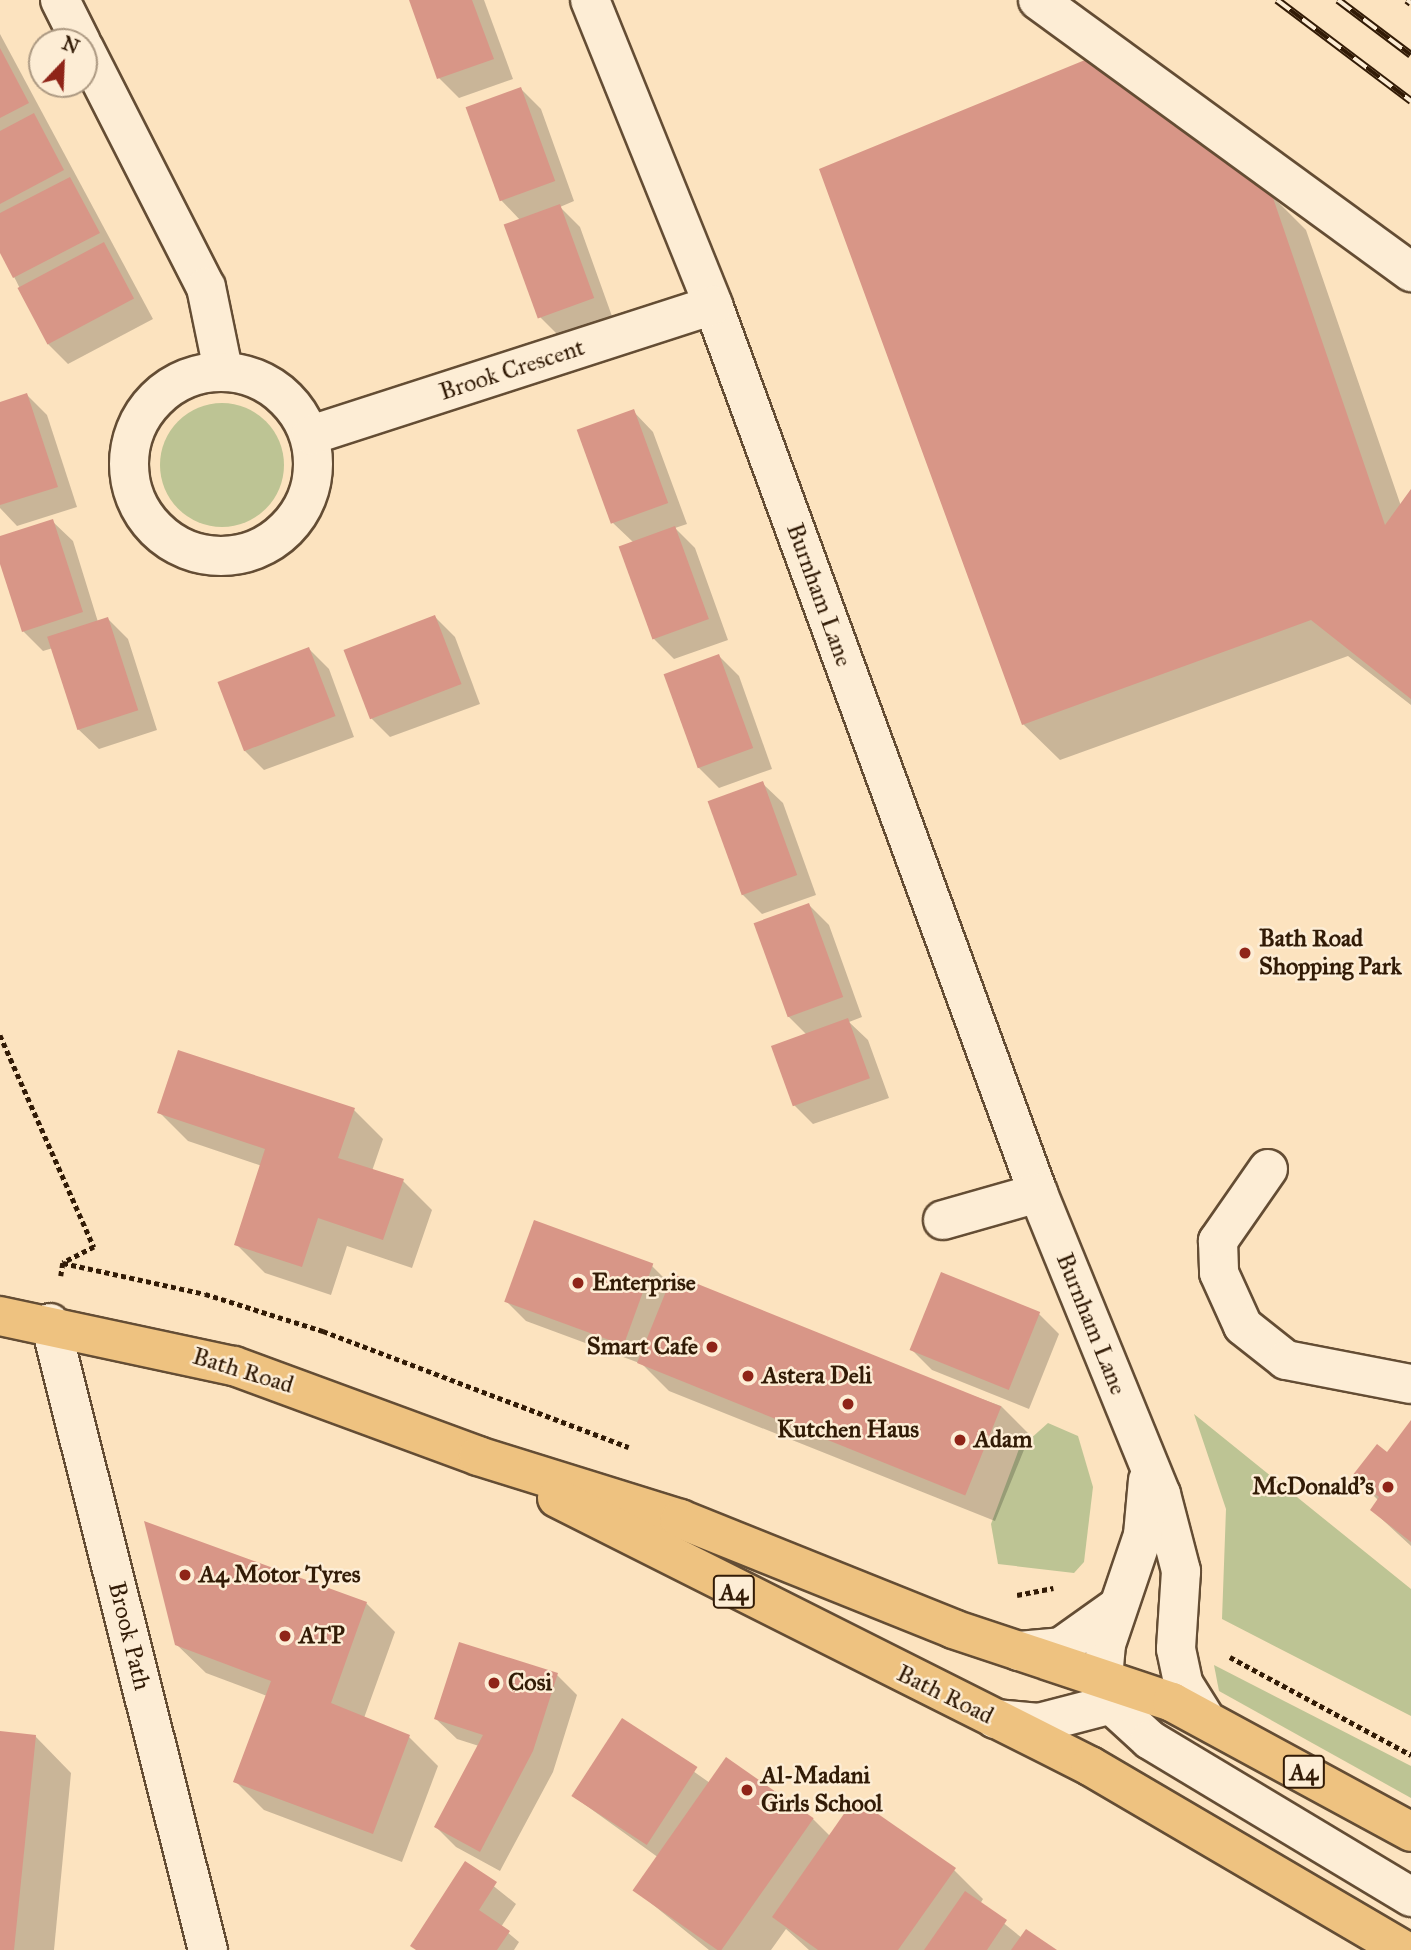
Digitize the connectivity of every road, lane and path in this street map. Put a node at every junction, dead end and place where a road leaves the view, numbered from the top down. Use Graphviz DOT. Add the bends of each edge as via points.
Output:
graph roads {
  1 [pos="60,0"];
  2 [pos="590,0"];
  3 [pos="1038,0"];
  4 [pos="74,28"];
  5 [pos="98,76"];
  6 [pos="1411,272"];
  7 [pos="713,305"];
  8 [pos="223,370"];
  9 [pos="311,435"];
  10 [pos="0,1035"];
  11 [pos="1268,1169"];
  12 [pos="1038,1193"];
  13 [pos="943,1220"];
  14 [pos="0,1316"];
  15 [pos="50,1323"];
  16 [pos="1411,1384"];
  17 [pos="1144,1454"];
  18 [pos="478,1456"];
  19 [pos="1117,1607"];
  20 [pos="1177,1641"];
  21 [pos="1019,1651"];
  22 [pos="1122,1693"];
  23 [pos="1204,1716"];
  24 [pos="995,1718"];
  25 [pos="1411,1755"];
  26 [pos="1408,1830"];
  27 [pos="1411,1897"];
  28 [pos="208,1950"];
  29 [pos="1404,1950"];
  1 -- 4 [label="street"];
  2 -- 7 [label="street, Burnham Lane"];
  3 -- 6 [label="street"];
  5 -- 8 [label="street" via="206,288"];
  7 -- 9 [label="street, Brook Crescent"];
  7 -- 12 [label="street, Burnham Lane"];
  8 -- 9 [label="street" via="261,379 292,402"];
  8 -- 9 [label="street" via="188,376 157,396 136,425 128,460 134,496 152,527 181,548 216,557 252,552 283,534 305,506 315,471"];
  10 -- 15 [label="path" via="94,1247 63,1263"];
  11 -- 16 [label="street" via="1219,1241 1219,1273 1243,1326 1286,1360"];
  12 -- 13 [label="street"];
  12 -- 17 [label="street, Burnham Lane"];
  14 -- 15 [label="main road, Bath Road / A4"];
  15 -- 18 [label="main road, Bath Road / A4" via="234,1366 348,1403"];
  15 -- 28 [label="street, Brook Path"];
  17 -- 19 [label="street" via="1149,1495 1143,1535"];
  17 -- 20 [label="street" via="1181,1571"];
  18 -- 21 [label="main road, Bath Road / A4" via="680,1519"];
  18 -- 24 [label="main road, Bath Road / A4" via="662,1555"];
  19 -- 21 [label="street" via="1061,1647"];
  19 -- 22 [label="street"];
  20 -- 22 [label="street"];
  20 -- 23 [label="street" via="1183,1683"];
  20 -- 25 [label="path"];
  21 -- 22 [label="main road, Bath Road / A4"];
  22 -- 23 [label="main road, Bath Road / A4"];
  22 -- 24 [label="street" via="1039,1723"];
  22 -- 27 [label="street" via="1143,1736"];
  23 -- 26 [label="main road, Bath Road / A4"];
  24 -- 29 [label="main road, Bath Road / A4" via="1265,1864"];
}
